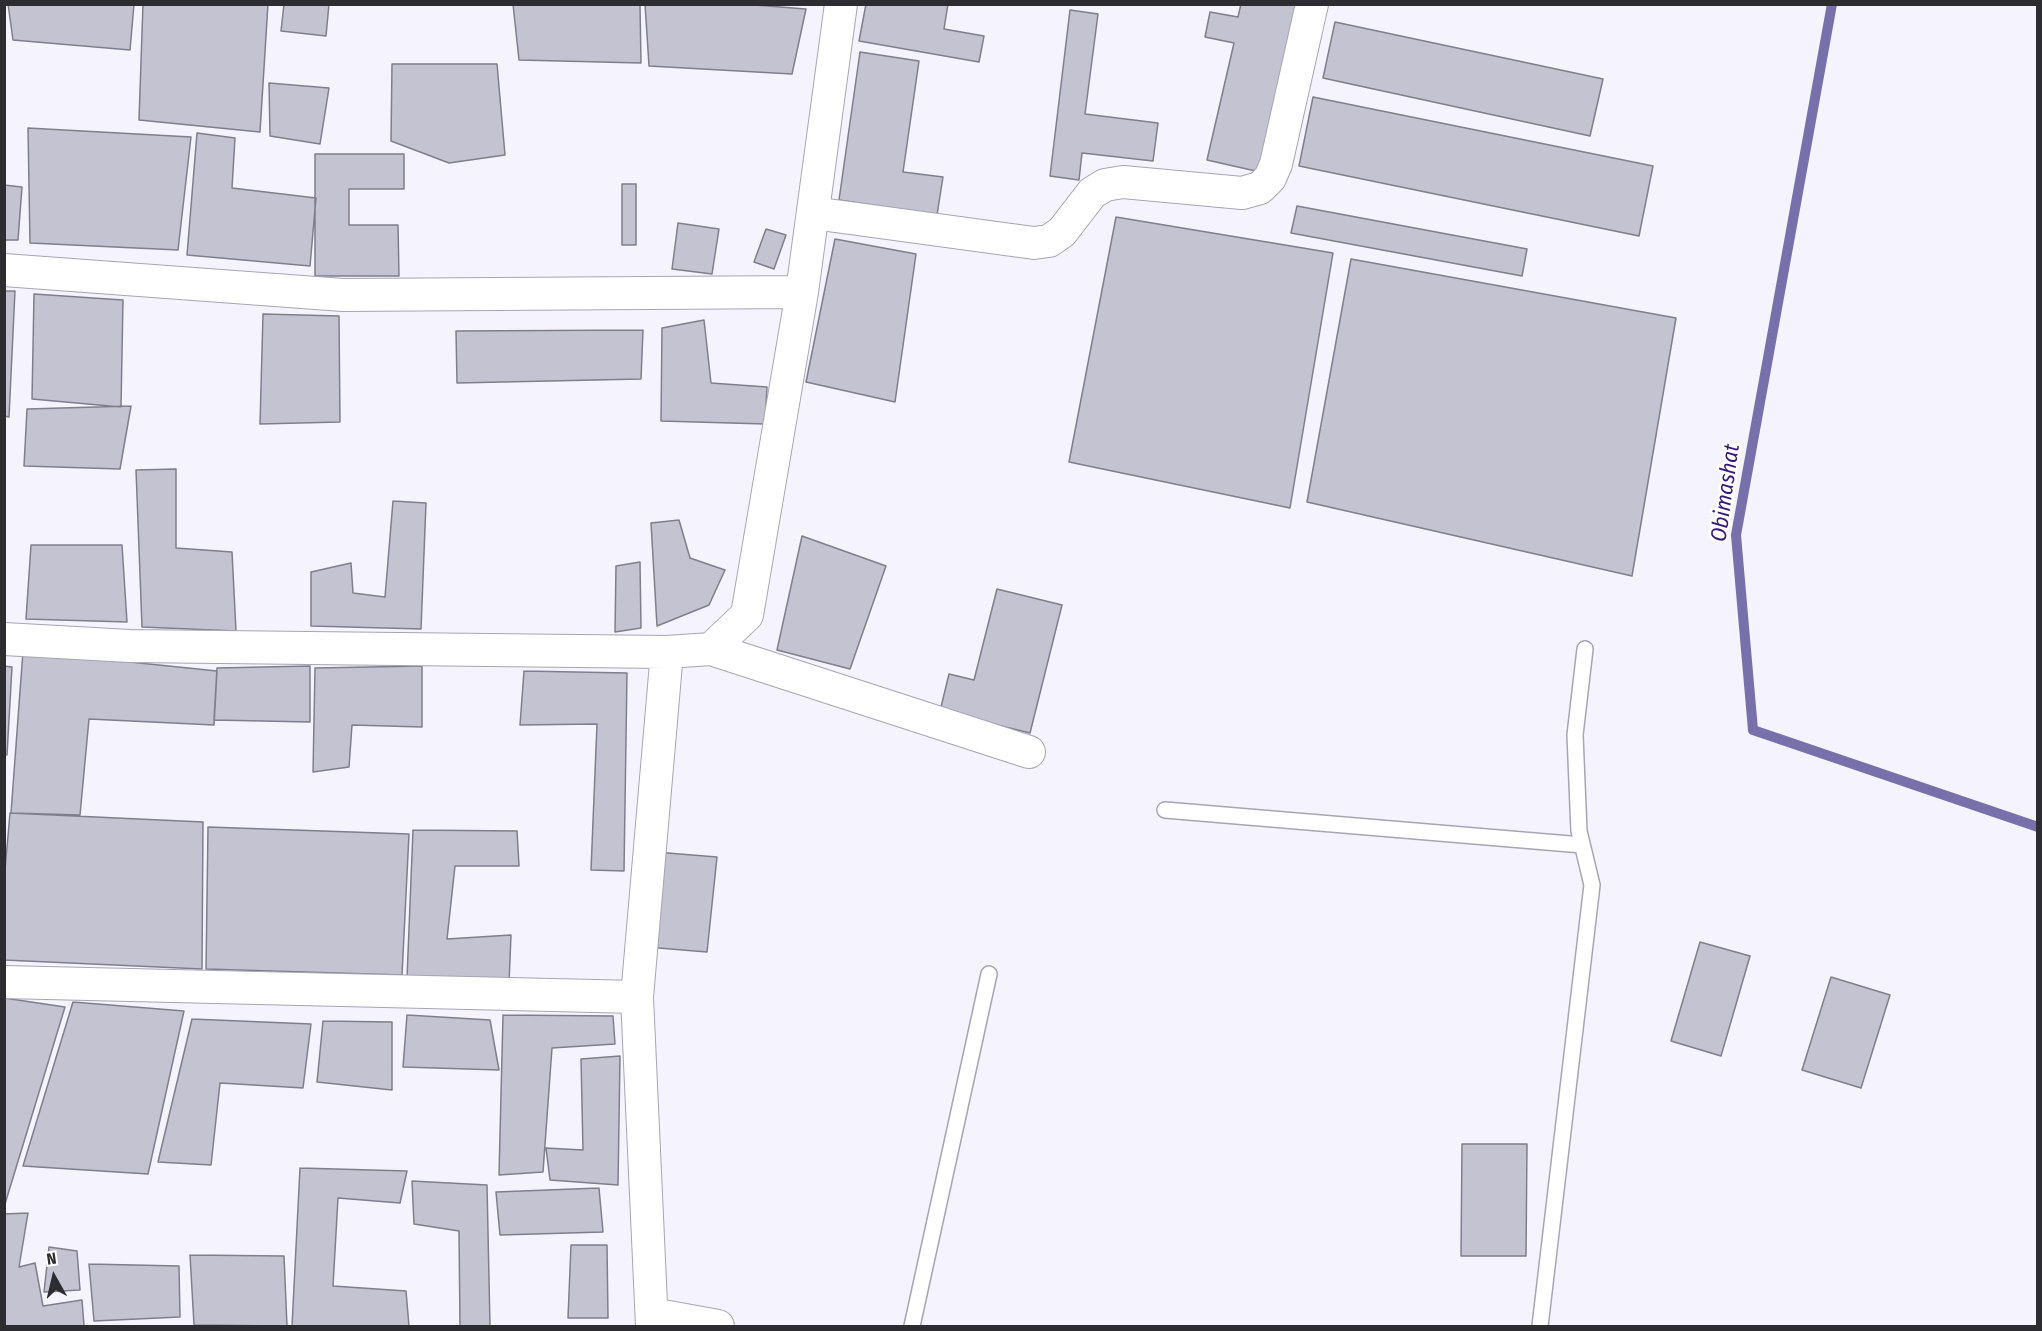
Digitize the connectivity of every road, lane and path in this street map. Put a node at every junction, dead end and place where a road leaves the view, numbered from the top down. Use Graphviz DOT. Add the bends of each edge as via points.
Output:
graph roads {
  1 [pos="841,4"];
  2 [pos="1312,4"];
  3 [pos="813,213"];
  4 [pos="4,270"];
  5 [pos="802,292"];
  6 [pos="4,639"];
  7 [pos="711,649"];
  8 [pos="1585,649"];
  9 [pos="667,652"];
  10 [pos="1029,752"];
  11 [pos="1165,810"];
  12 [pos="1582,845"];
  13 [pos="989,974"];
  14 [pos="4,982"];
  15 [pos="637,998"];
  16 [pos="652,1320"];
  17 [pos="718,1326"];
  18 [pos="912,1326"];
  19 [pos="1540,1326"];
  1 -- 3 [label="street"];
  2 -- 3 [label="street" via="1276,164 1260,188 1242,193 1123,182 1104,185 1092,193 1062,232 1034,243"];
  3 -- 5 [label="street"];
  4 -- 5 [label="street" via="343,295"];
  5 -- 7 [label="street" via="747,615"];
  6 -- 9 [label="street" via="130,646"];
  7 -- 9 [label="street"];
  7 -- 10 [label="street"];
  8 -- 12 [label="lane" via="1575,735"];
  9 -- 15 [label="street"];
  11 -- 12 [label="lane"];
  12 -- 19 [label="lane" via="1592,885"];
  13 -- 18 [label="lane"];
  14 -- 15 [label="street"];
  15 -- 16 [label="street"];
  16 -- 17 [label="street"];
}
